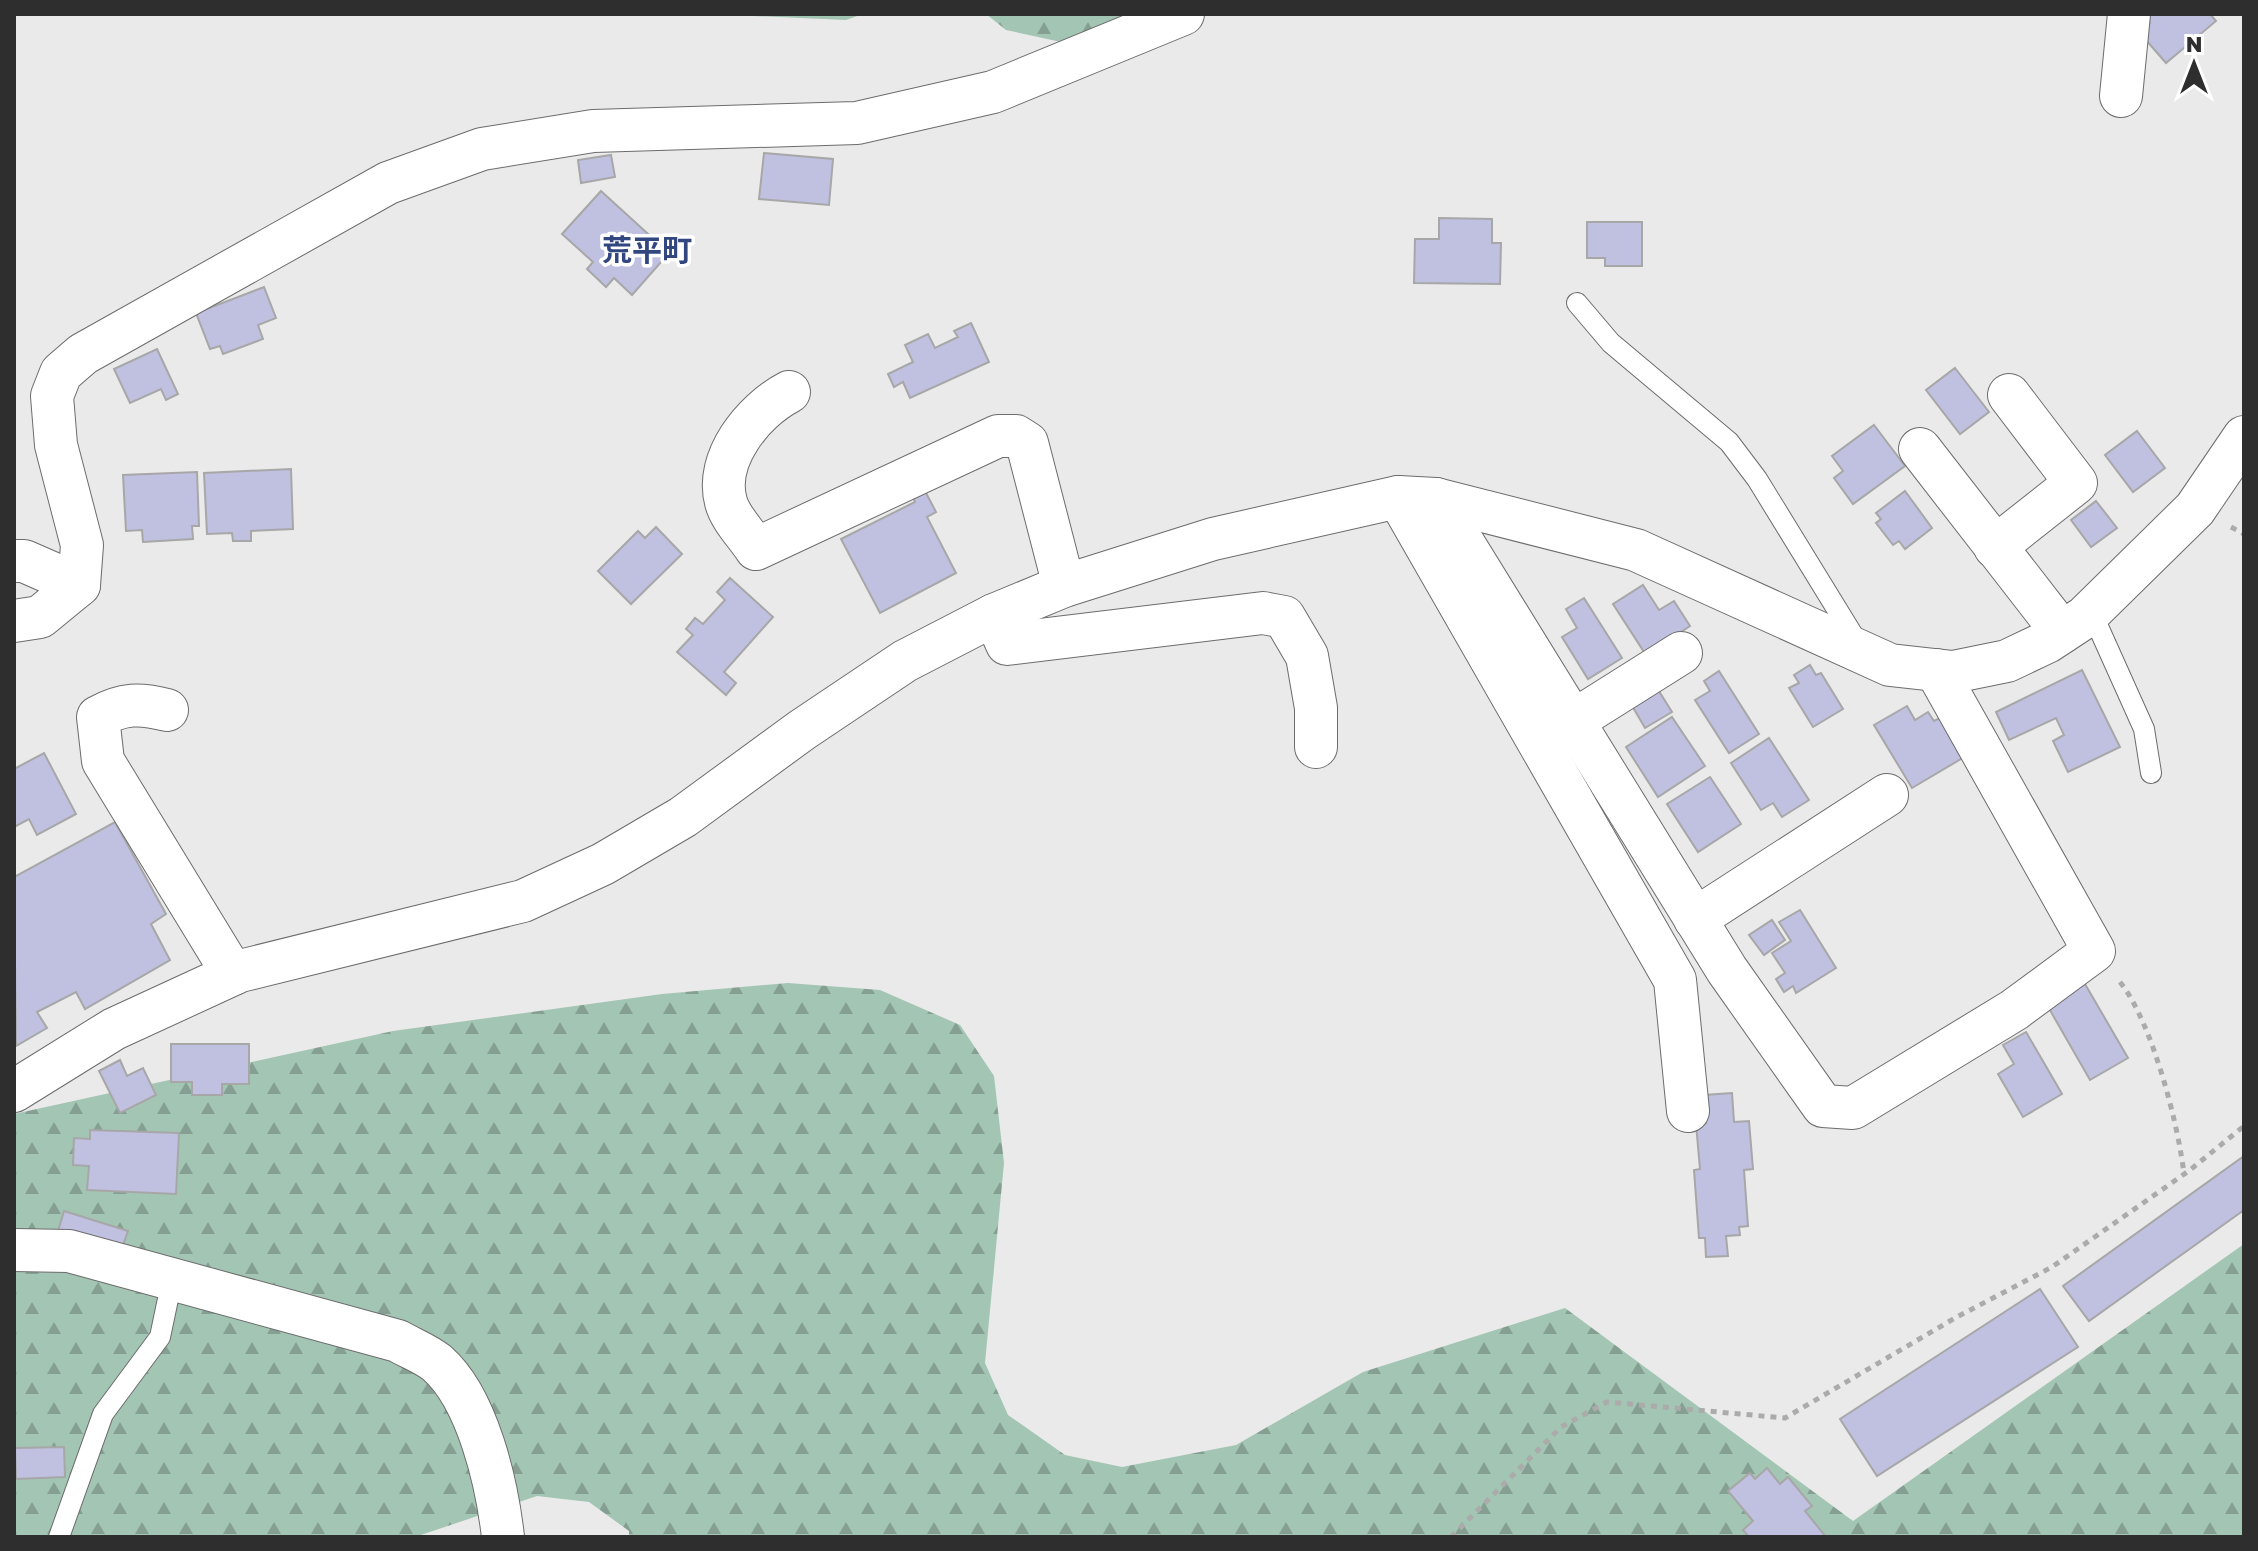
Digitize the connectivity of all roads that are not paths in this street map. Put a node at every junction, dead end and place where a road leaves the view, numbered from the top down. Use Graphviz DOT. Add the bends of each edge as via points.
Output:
graph roads {
  1 [pos="1183,14"];
  2 [pos="2129,14"];
  3 [pos="2121,96"];
  4 [pos="1577,303"];
  5 [pos="789,392"];
  6 [pos="2009,395"];
  7 [pos="2244,437"];
  8 [pos="1920,449"];
  9 [pos="1417,498"];
  10 [pos="1995,547"];
  11 [pos="14,561"];
  12 [pos="79,585"];
  13 [pos="1064,586"];
  14 [pos="994,615"];
  15 [pos="14,621"];
  16 [pos="2077,622"];
  17 [pos="1681,653"];
  18 [pos="1865,654"];
  19 [pos="1936,670"];
  20 [pos="167,710"];
  21 [pos="1573,721"];
  22 [pos="1316,747"];
  23 [pos="2151,773"];
  24 [pos="1887,795"];
  25 [pos="1695,919"];
  26 [pos="233,974"];
  27 [pos="14,1091"];
  28 [pos="1688,1111"];
  29 [pos="14,1250"];
  30 [pos="172,1280"];
  31 [pos="59,1537"];
  32 [pos="503,1537"];
  1 -- 12 [label="street" via="993,92 857,123 593,131 482,149 388,183 83,354 61,373 52,396 56,445 82,545"];
  2 -- 3 [label="street"];
  4 -- 18 [label="lane" via="1611,343 1729,442"];
  5 -- 13 [label="street" via="739,439 724,468 726,503 756,549 998,436 1016,436 1027,443"];
  6 -- 10 [label="street" via="2076,483"];
  7 -- 16 [label="street" via="2195,509"];
  8 -- 10 [label="street"];
  9 -- 13 [label="street" via="1213,539"];
  9 -- 18 [label="street" via="1636,550"];
  9 -- 21 [label="street"];
  9 -- 28 [label="street" via="1675,980"];
  10 -- 16 [label="street"];
  11 -- 12 [label="street"];
  12 -- 15 [label="street" via="40,617"];
  13 -- 14 [label="street"];
  14 -- 22 [label="street" via="1007,644 1263,613 1284,617 1307,656"];
  14 -- 26 [label="street" via="905,661 683,817 603,864 523,901"];
  16 -- 19 [label="street" via="2007,661 1953,672"];
  16 -- 23 [label="lane" via="2144,729"];
  17 -- 21 [label="street"];
  18 -- 19 [label="street" via="1890,665"];
  19 -- 25 [label="street" via="2094,951 2014,1010 1853,1108 1823,1106"];
  20 -- 26 [label="street" via="140,703 98,717 103,761"];
  21 -- 25 [label="street"];
  24 -- 25 [label="street"];
  26 -- 27 [label="street" via="114,1029"];
  29 -- 30 [label="street" via="69,1251"];
  30 -- 31 [label="lane" via="160,1337 103,1414"];
  30 -- 32 [label="street" via="398,1341 436,1362 465,1396 485,1454"];
}
